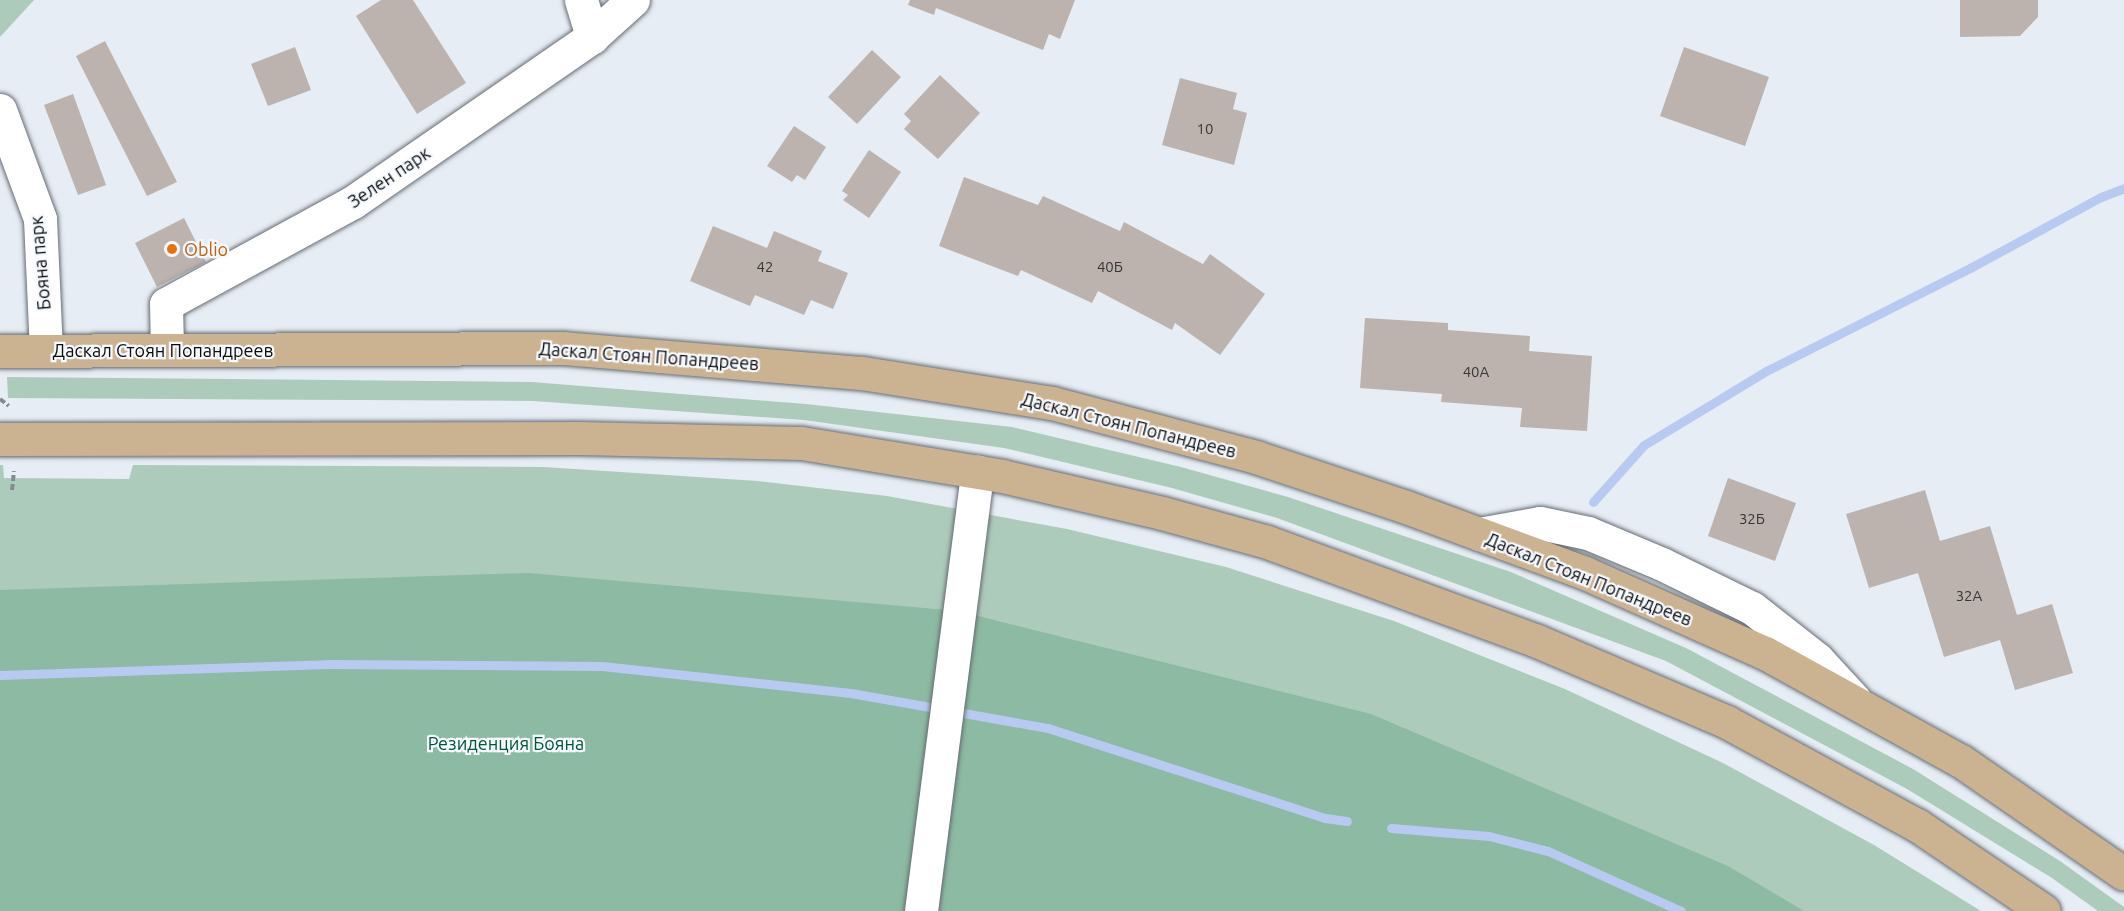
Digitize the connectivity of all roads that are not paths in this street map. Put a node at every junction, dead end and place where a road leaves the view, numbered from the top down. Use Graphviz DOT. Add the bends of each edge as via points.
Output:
graph roads {
  1 [pos="581,0"];
  2 [pos="633,0"];
  3 [pos="592,37"];
  4 [pos="0,110"];
  5 [pos="46,350"];
  6 [pos="167,350"];
  7 [pos="0,351"];
  8 [pos="7,451"];
  9 [pos="977,472"];
  10 [pos="2124,874"];
  11 [pos="921,911"];
  12 [pos="2044,911"];
  1 -- 3 [label="street"];
  2 -- 3 [label="street, Зелен парк"];
  3 -- 6 [label="street, Зелен парк" via="353,202 166,304"];
  4 -- 5 [label="street, Бояна парк" via="40,219"];
  5 -- 6 [label="main road, Даскал Стоян Попандреев"];
  5 -- 7 [label="main road, Даскал Стоян Попандреев"];
  6 -- 10 [label="main road, Даскал Стоян Попандреев" via="563,348 862,373 1052,403 1256,457 1585,573 1765,653 1961,761"];
  8 -- 9 [label="main road" via="579,438 801,443"];
  9 -- 11 [label="street"];
  9 -- 12 [label="main road" via="1162,513 1267,542 1537,641 1727,722 1917,825"];
}
